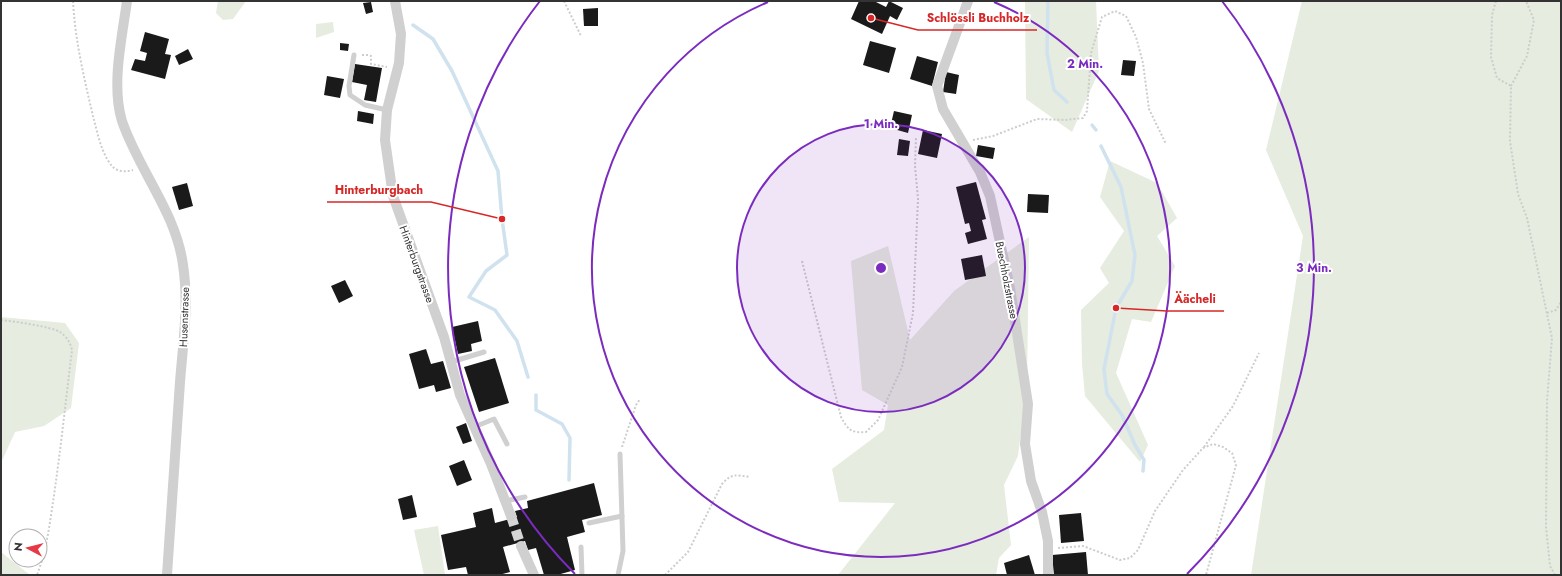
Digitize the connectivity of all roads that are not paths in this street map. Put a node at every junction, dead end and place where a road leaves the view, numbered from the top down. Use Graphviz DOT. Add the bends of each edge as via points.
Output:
graph roads {
  1 [pos="127,1"];
  2 [pos="396,1"];
  3 [pos="968,1"];
  4 [pos="354,55"];
  5 [pos="387,110"];
  6 [pos="484,352"];
  7 [pos="451,362"];
  8 [pos="474,427"];
  9 [pos="507,444"];
  10 [pos="620,454"];
  11 [pos="526,497"];
  12 [pos="505,501"];
  13 [pos="511,516"];
  14 [pos="622,516"];
  15 [pos="589,523"];
  16 [pos="521,546"];
  17 [pos="581,547"];
  18 [pos="167,575"];
  19 [pos="534,575"];
  20 [pos="582,575"];
  21 [pos="618,575"];
  22 [pos="1048,575"];
  1 -- 18 [label="street, Husenstrasse" via="117,89 122,120 178,240 186,290"];
  2 -- 5 [label="street, Hinterburgstrasse" via="401,34 398,69"];
  3 -- 22 [label="street, Buechholzstrasse" via="937,86 943,109 980,172 990,196 1010,288 1028,404 1025,444 1031,481 1042,512 1048,541"];
  4 -- 5 [label="lane" via="350,95 365,105"];
  5 -- 7 [label="street, Hinterburgstrasse" via="385,140 393,196"];
  6 -- 7 [label="lane"];
  7 -- 8 [label="street, Hinterburgstrasse" via="460,395"];
  8 -- 9 [label="lane" via="494,419"];
  8 -- 12 [label="street, Hinterburgstrasse"];
  10 -- 14 [label="lane"];
  11 -- 12 [label="lane"];
  12 -- 13 [label="street, Hinterburgstrasse"];
  14 -- 15 [label="lane"];
  14 -- 21 [label="lane" via="623,551"];
  16 -- 19 [label="street"];
  17 -- 20 [label="lane"];
}
